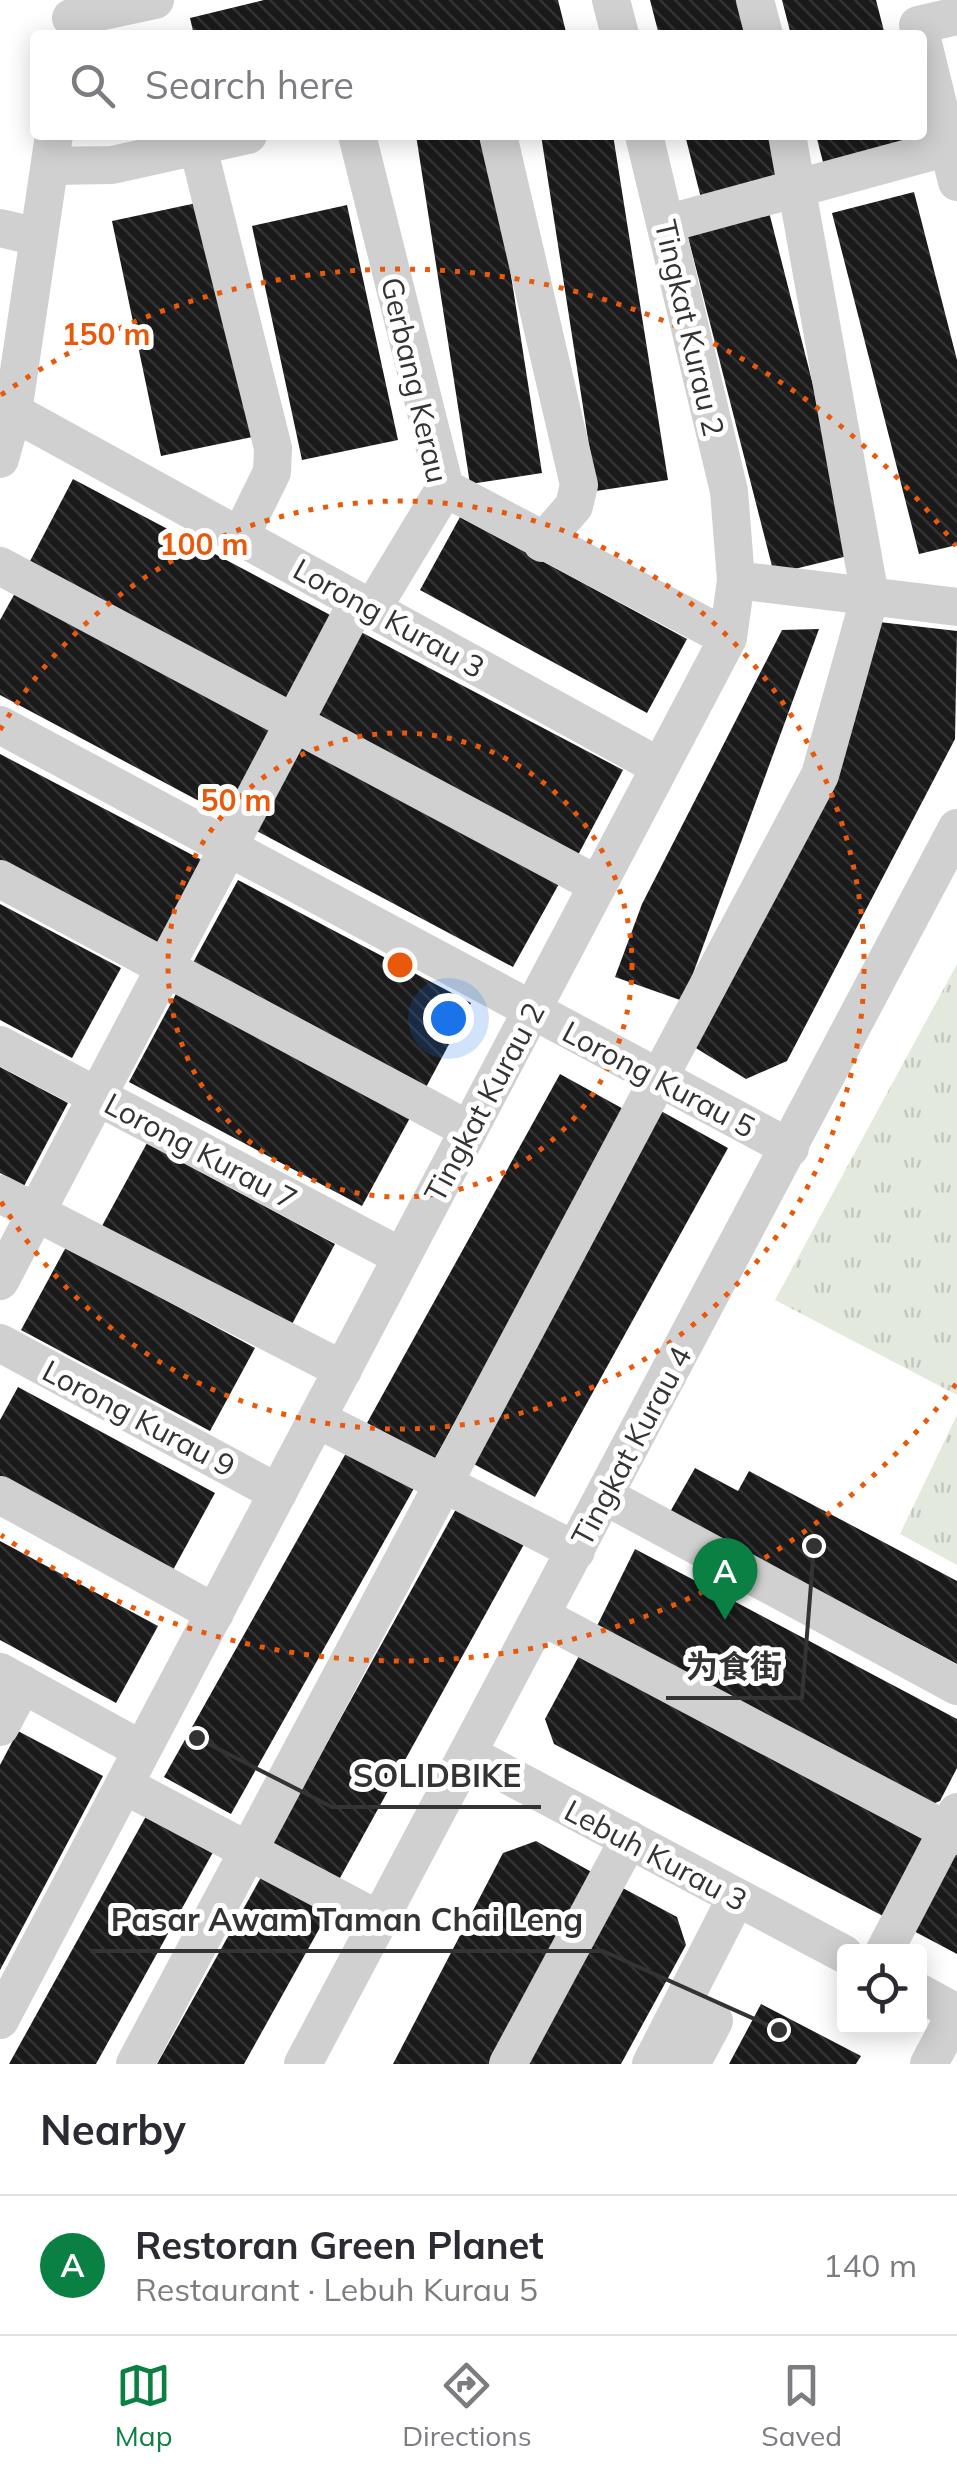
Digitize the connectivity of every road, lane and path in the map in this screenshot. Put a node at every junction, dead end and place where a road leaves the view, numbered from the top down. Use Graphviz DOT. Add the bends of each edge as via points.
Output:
graph roads {
  1 [pos="155,0"];
  2 [pos="611,0"];
  3 [pos="755,0"];
  4 [pos="957,16"];
  5 [pos="71,18"];
  6 [pos="918,25"];
  7 [pos="619,30"];
  8 [pos="763,30"];
  9 [pos="927,61"];
  10 [pos="227,140"];
  11 [pos="358,140"];
  12 [pos="499,140"];
  13 [pos="645,140"];
  14 [pos="788,140"];
  15 [pos="198,147"];
  16 [pos="52,151"];
  17 [pos="953,165"];
  18 [pos="800,190"];
  19 [pos="665,224"];
  20 [pos="0,228"];
  21 [pos="38,237"];
  22 [pos="13,412"];
  23 [pos="0,459"];
  24 [pos="445,488"];
  25 [pos="240,537"];
  26 [pos="542,543"];
  27 [pos="0,566"];
  28 [pos="736,580"];
  29 [pos="870,596"];
  30 [pos="365,605"];
  31 [pos="957,607"];
  32 [pos="728,638"];
  33 [pos="294,723"];
  34 [pos="0,725"];
  35 [pos="660,767"];
  36 [pos="957,828"];
  37 [pos="229,847"];
  38 [pos="0,879"];
  39 [pos="598,885"];
  40 [pos="165,968"];
  41 [pos="532,1010"];
  42 [pos="0,1045"];
  43 [pos="658,1078"];
  44 [pos="97,1096"];
  45 [pos="469,1130"];
  46 [pos="790,1148"];
  47 [pos="0,1194"];
  48 [pos="36,1212"];
  49 [pos="402,1256"];
  50 [pos="0,1281"];
  51 [pos="0,1344"];
  52 [pos="342,1370"];
  53 [pos="317,1419"];
  54 [pos="443,1484"];
  55 [pos="278,1493"];
  56 [pos="0,1495"];
  57 [pos="604,1496"];
  58 [pos="576,1551"];
  59 [pos="215,1613"];
  60 [pos="541,1616"];
  61 [pos="11,1678"];
  62 [pos="957,1686"];
  63 [pos="0,1727"];
  64 [pos="142,1750"];
  65 [pos="468,1754"];
  66 [pos="124,1785"];
  67 [pos="954,1826"];
  68 [pos="629,1839"];
  69 [pos="248,1851"];
  70 [pos="736,1898"];
  71 [pos="379,1920"];
  72 [pos="888,1944"];
  73 [pos="837,1950"];
  74 [pos="927,1998"];
  75 [pos="682,2005"];
  76 [pos="956,2013"];
  77 [pos="0,2020"];
  78 [pos="135,2064"];
  79 [pos="303,2064"];
  80 [pos="508,2064"];
  81 [pos="651,2064"];
  82 [pos="691,2064"];
  83 [pos="929,2064"];
  1 -- 5 [label="street"];
  2 -- 7 [label="street"];
  3 -- 8 [label="street"];
  4 -- 6 [label="street"];
  9 -- 17 [label="street"];
  10 -- 15 [label="street"];
  11 -- 24 [label="street, Gerbang Kerau"];
  12 -- 26 [label="street" via="579,485 574,506"];
  13 -- 19 [label="street, Tingkat Kurau 2"];
  14 -- 18 [label="street"];
  15 -- 16 [label="street" via="112,166"];
  15 -- 25 [label="street" via="273,448 272,472"];
  16 -- 21 [label="street"];
  17 -- 18 [label="street"];
  18 -- 19 [label="street"];
  18 -- 29 [label="street"];
  19 -- 28 [label="street, Tingkat Kurau 2" via="728,491"];
  20 -- 21 [label="street"];
  21 -- 22 [label="street"];
  22 -- 23 [label="street"];
  22 -- 25 [label="street, Lorong Kurau 3"];
  24 -- 26 [label="street"];
  24 -- 30 [label="street, Gerbang Kerau"];
  25 -- 30 [label="street, Lorong Kurau 3"];
  26 -- 32 [label="street"];
  27 -- 33 [label="street"];
  28 -- 29 [label="street"];
  28 -- 32 [label="street, Tingkat Kurau 2"];
  29 -- 31 [label="street"];
  29 -- 43 [label="street" via="820,775"];
  30 -- 33 [label="street, Gerbang Kerau"];
  30 -- 35 [label="street, Lorong Kurau 3"];
  32 -- 35 [label="street, Tingkat Kurau 2"];
  33 -- 37 [label="street, Gerbang Kerau"];
  33 -- 39 [label="street"];
  34 -- 37 [label="street, Lorong Kurau 5"];
  35 -- 39 [label="street, Tingkat Kurau 2"];
  36 -- 46 [label="street, Tingkat Kurau 4"];
  37 -- 40 [label="street, Gerbang Kerau"];
  37 -- 41 [label="street, Lorong Kurau 5"];
  38 -- 40 [label="street"];
  39 -- 41 [label="street, Tingkat Kurau 2"];
  40 -- 44 [label="street, Gerbang Kerau"];
  40 -- 45 [label="street"];
  41 -- 43 [label="street, Lorong Kurau 5"];
  41 -- 45 [label="street, Tingkat Kurau 2"];
  42 -- 44 [label="street, Lorong Kurau 7"];
  43 -- 46 [label="street, Lorong Kurau 5"];
  43 -- 54 [label="street"];
  44 -- 48 [label="street, Gerbang Kerau"];
  44 -- 49 [label="street, Lorong Kurau 7"];
  45 -- 49 [label="street, Tingkat Kurau 2"];
  46 -- 57 [label="street, Tingkat Kurau 4"];
  47 -- 48 [label="street"];
  48 -- 50 [label="street, Gerbang Kerau"];
  48 -- 52 [label="street"];
  49 -- 52 [label="street, Tingkat Kurau 2"];
  51 -- 55 [label="street, Lorong Kurau 9"];
  52 -- 53 [label="street, Tingkat Kurau 2"];
  53 -- 54 [label="street"];
  53 -- 55 [label="street, Tingkat Kurau 2"];
  54 -- 58 [label="street"];
  54 -- 69 [label="street"];
  55 -- 59 [label="street, Tingkat Kurau 2"];
  56 -- 59 [label="street"];
  57 -- 58 [label="street, Tingkat Kurau 4"];
  57 -- 62 [label="street"];
  58 -- 60 [label="street, Tingkat Kurau 4"];
  59 -- 64 [label="street, Tingkat Kurau 2"];
  60 -- 65 [label="street, Tingkat Kurau 4"];
  60 -- 67 [label="street"];
  61 -- 63 [label="street"];
  61 -- 64 [label="street"];
  64 -- 66 [label="street, Tingkat Kurau 2"];
  65 -- 68 [label="street, Lebuh Kurau 3"];
  65 -- 71 [label="street, Tingkat Kurau 4"];
  66 -- 69 [label="street"];
  66 -- 77 [label="street, Tingkat Kurau 2"];
  67 -- 72 [label="street"];
  68 -- 70 [label="street, Lebuh Kurau 3"];
  68 -- 80 [label="street"];
  69 -- 71 [label="street"];
  69 -- 78 [label="street"];
  70 -- 73 [label="street, Lebuh Kurau 3"];
  70 -- 75 [label="street"];
  71 -- 79 [label="street, Tingkat Kurau 4"];
  74 -- 76 [label="street"];
  75 -- 81 [label="street"];
  75 -- 82 [label="street" via="714,2021"];
  76 -- 83 [label="street"];
}
